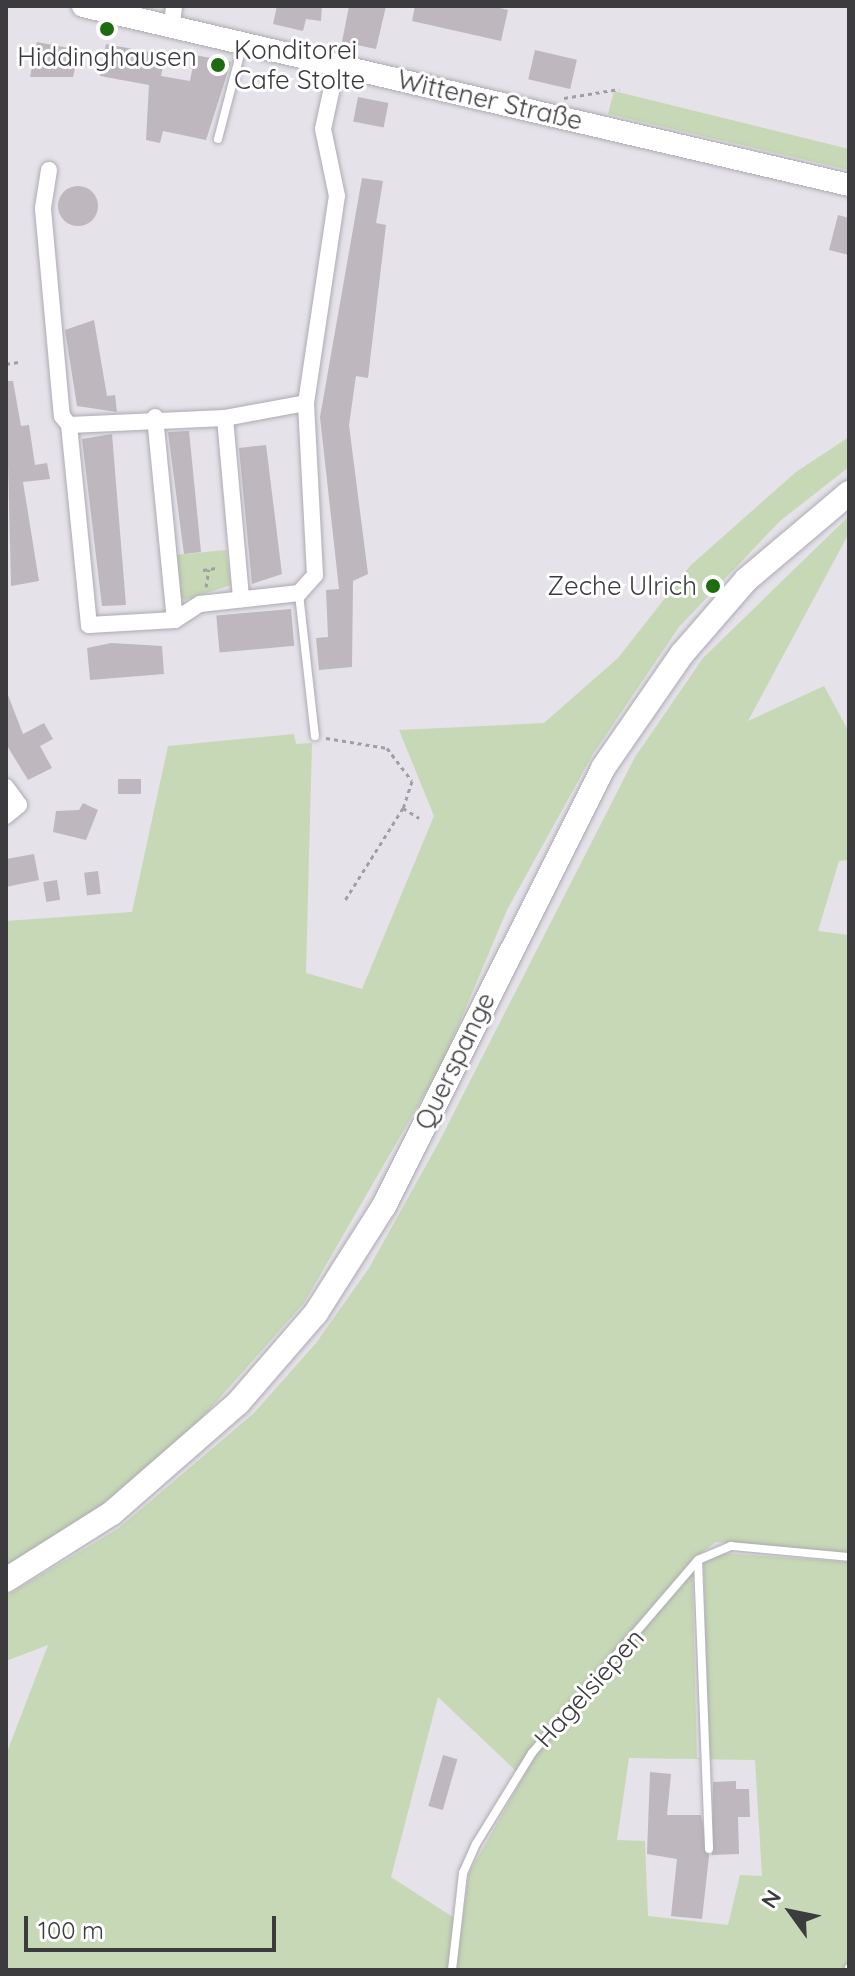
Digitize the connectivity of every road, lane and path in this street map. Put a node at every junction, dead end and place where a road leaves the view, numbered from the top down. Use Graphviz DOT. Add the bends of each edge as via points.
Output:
graph roads {
  1 [pos="83,6"];
  2 [pos="173,15"];
  3 [pos="243,42"];
  4 [pos="337,64"];
  5 [pos="619,89"];
  6 [pos="554,115"];
  7 [pos="218,139"];
  8 [pos="49,170"];
  9 [pos="849,185"];
  10 [pos="19,362"];
  11 [pos="6,364"];
  12 [pos="306,403"];
  13 [pos="155,417"];
  14 [pos="225,418"];
  15 [pos="69,425"];
  16 [pos="849,493"];
  17 [pos="216,568"];
  18 [pos="203,570"];
  19 [pos="299,593"];
  20 [pos="241,599"];
  21 [pos="175,620"];
  22 [pos="315,736"];
  23 [pos="6,787"];
  24 [pos="403,808"];
  25 [pos="12,810"];
  26 [pos="419,818"];
  27 [pos="345,900"];
  28 [pos="849,1557"];
  29 [pos="698,1560"];
  30 [pos="6,1580"];
  31 [pos="709,1849"];
  32 [pos="452,1970"];
  1 -- 2 [label="main road, Wittener Straße"];
  2 -- 3 [label="main road, Wittener Straße"];
  3 -- 4 [label="main road, Wittener Straße"];
  3 -- 7 [label="lane"];
  4 -- 6 [label="main road, Wittener Straße"];
  4 -- 12 [label="street" via="323,129 337,196"];
  5 -- 6 [label="path" via="563,98"];
  6 -- 9 [label="main road, Wittener Straße"];
  8 -- 15 [label="street" via="43,209 62,416"];
  10 -- 11 [label="path"];
  12 -- 14 [label="street"];
  12 -- 19 [label="street" via="317,559 309,587"];
  13 -- 14 [label="street"];
  13 -- 15 [label="street"];
  13 -- 21 [label="street"];
  14 -- 20 [label="street"];
  15 -- 21 [label="street" via="89,625"];
  16 -- 30 [label="main road, Querspange" via="746,580 682,654 603,768 384,1206 316,1313 238,1403 112,1513"];
  17 -- 18 [label="path"];
  19 -- 20 [label="street"];
  19 -- 22 [label="lane"];
  20 -- 21 [label="street" via="200,604"];
  22 -- 24 [label="path" via="393,751 412,781"];
  23 -- 25 [label="street"];
  24 -- 26 [label="path"];
  24 -- 27 [label="path"];
  28 -- 29 [label="lane, Hagelsiepen" via="731,1546"];
  29 -- 31 [label="lane"];
  29 -- 32 [label="lane, Hagelsiepen" via="532,1753 476,1844 463,1873"];
}
